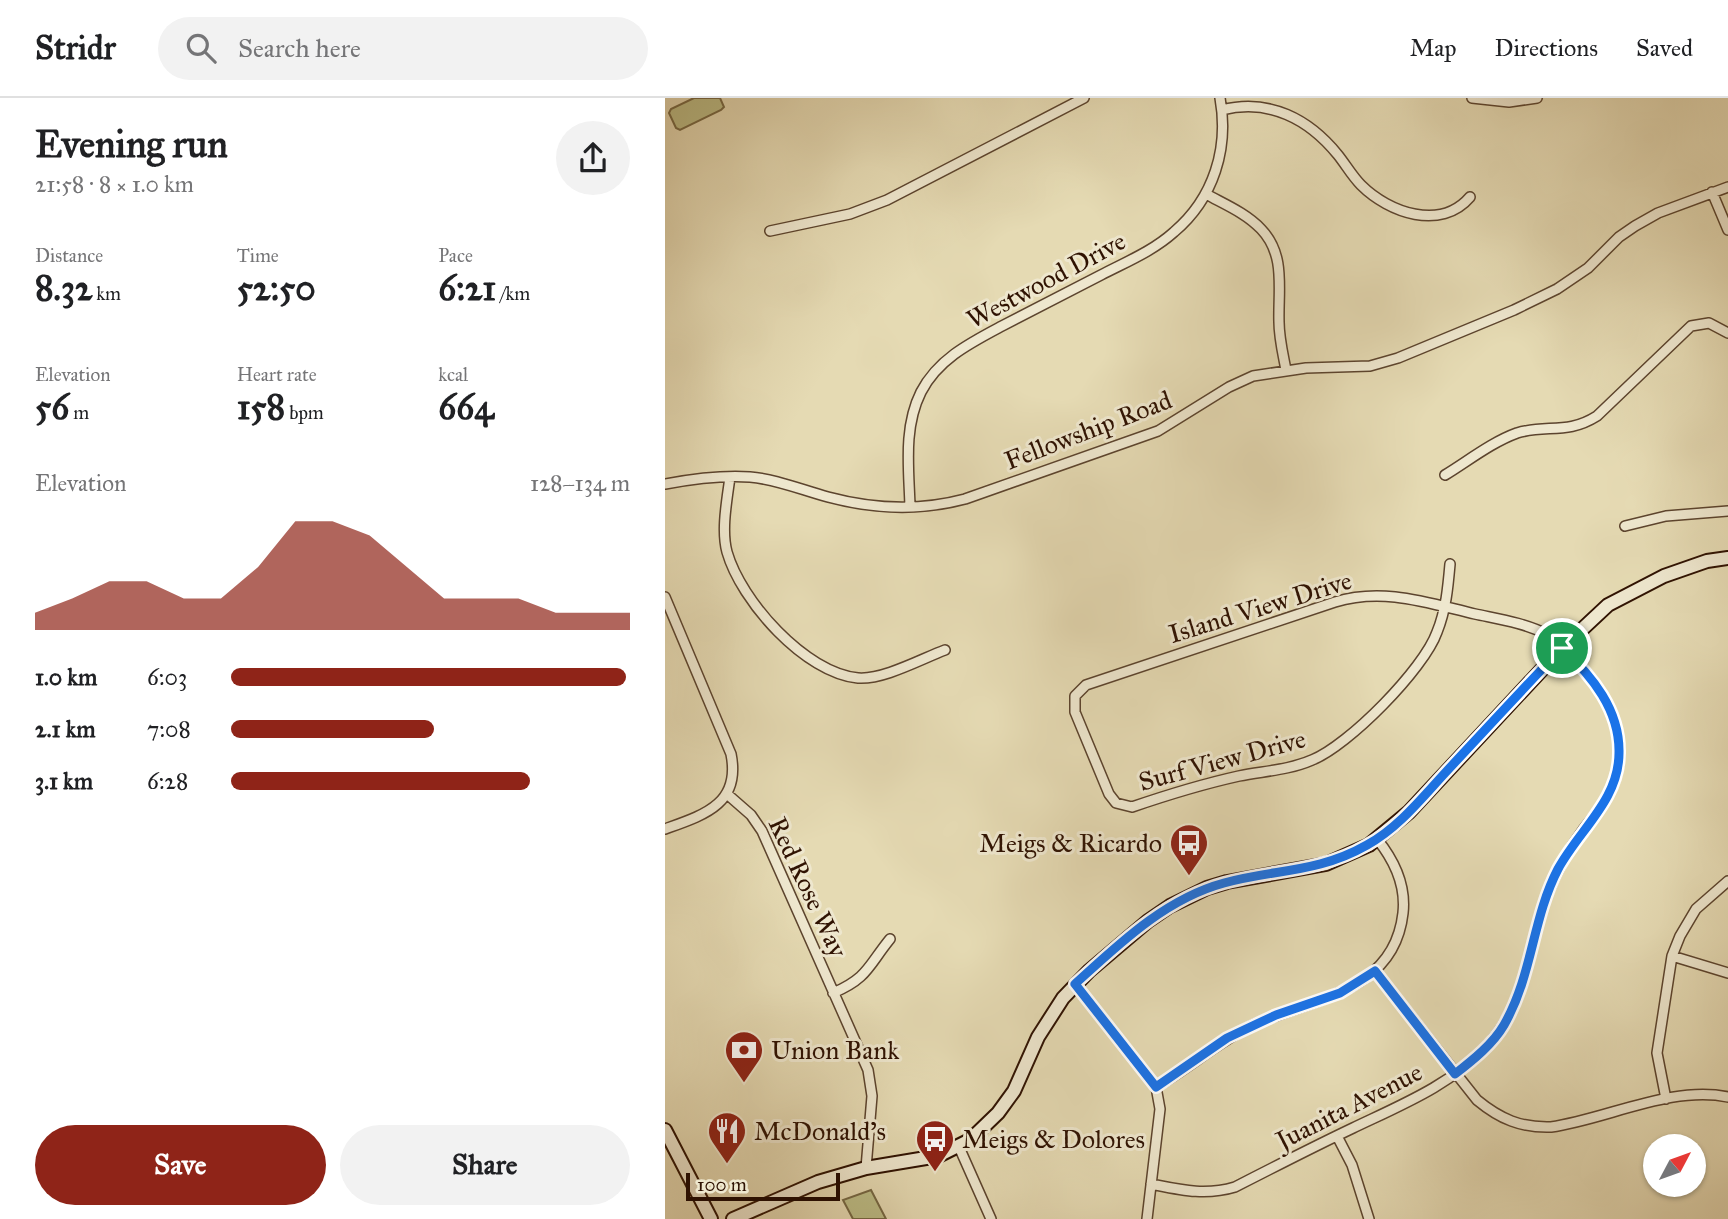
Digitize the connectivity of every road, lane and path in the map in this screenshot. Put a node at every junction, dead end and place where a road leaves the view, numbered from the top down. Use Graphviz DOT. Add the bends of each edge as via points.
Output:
graph roads {
  1 [pos="1084,98"];
  2 [pos="1220,98"];
  3 [pos="1472,98"];
  4 [pos="1537,98"];
  5 [pos="1222,110"];
  6 [pos="1728,187"];
  7 [pos="1712,192"];
  8 [pos="1206,194"];
  9 [pos="1470,197"];
  10 [pos="1728,230"];
  11 [pos="770,231"];
  12 [pos="1728,333"];
  13 [pos="1286,370"];
  14 [pos="1445,475"];
  15 [pos="730,477"];
  16 [pos="665,484"];
  17 [pos="910,508"];
  18 [pos="1728,511"];
  19 [pos="1625,526"];
  20 [pos="1728,558"];
  21 [pos="1450,564"];
  22 [pos="665,597"];
  23 [pos="1444,607"];
  24 [pos="1562,648"];
  25 [pos="944,650"];
  26 [pos="727,794"];
  27 [pos="1109,794"];
  28 [pos="665,829"];
  29 [pos="1377,839"];
  30 [pos="1728,881"];
  31 [pos="890,939"];
  32 [pos="1672,956"];
  33 [pos="1375,971"];
  34 [pos="1728,973"];
  35 [pos="1075,984"];
  36 [pos="833,993"];
  37 [pos="1455,1074"];
  38 [pos="1156,1087"];
  39 [pos="1728,1097"];
  40 [pos="1666,1099"];
  41 [pos="665,1130"];
  42 [pos="1336,1136"];
  43 [pos="959,1147"];
  44 [pos="866,1168"];
  45 [pos="1151,1185"];
  46 [pos="711,1219"];
  47 [pos="733,1219"];
  48 [pos="991,1219"];
  49 [pos="1147,1219"];
  50 [pos="1369,1219"];
  1 -- 11 [label="street" via="887,200 850,214"];
  2 -- 5 [label="street, Westwood Drive"];
  3 -- 4 [label="street" via="1509,102"];
  5 -- 8 [label="street, Westwood Drive" via="1221,154"];
  5 -- 9 [label="street" via="1263,105 1289,113 1324,139 1370,194 1403,212 1449,214"];
  6 -- 7 [label="street, Fellowship Road"];
  7 -- 10 [label="street"];
  7 -- 13 [label="street, Fellowship Road" via="1657,212 1573,279 1503,315 1387,362"];
  8 -- 13 [label="street" via="1251,220 1275,252"];
  8 -- 17 [label="street, Westwood Drive" via="1164,240 966,345 937,368 920,394 910,427"];
  12 -- 14 [label="street" via="1709,323 1691,326 1586,423 1517,434"];
  13 -- 17 [label="street, Fellowship Road" via="1243,380 1146,436 965,499"];
  15 -- 16 [label="street, Fellowship Road"];
  15 -- 17 [label="street, Fellowship Road" via="771,480 852,502"];
  15 -- 25 [label="street" via="727,554 757,607 792,644 825,667 858,678 877,676"];
  18 -- 19 [label="street" via="1666,516"];
  20 -- 24 [label="main road" via="1673,572 1608,605"];
  21 -- 23 [label="street, Surf View Drive"];
  22 -- 26 [label="street" via="731,754 733,774"];
  23 -- 24 [label="street, Island View Drive" via="1520,624 1547,635"];
  23 -- 27 [label="street, Surf View Drive" via="1437,633 1418,665 1346,740 1329,751 1298,766 1216,781 1132,807 1116,803"];
  23 -- 27 [label="street, Island View Drive" via="1382,595 1350,597 1086,685 1077,691 1074,707"];
  24 -- 29 [label="main road" via="1409,812"];
  24 -- 37 [label="street, Juanita Avenue" via="1591,677 1613,717 1619,743 1618,770 1609,796 1571,846 1552,883 1513,1008 1487,1046"];
  26 -- 28 [label="street" via="706,813"];
  26 -- 36 [label="street, Red Rose Way" via="762,831"];
  29 -- 33 [label="street" via="1396,870 1403,907 1398,939"];
  29 -- 35 [label="main road" via="1326,864 1227,882 1188,896 1148,922"];
  30 -- 32 [label="street" via="1696,909"];
  31 -- 36 [label="street" via="861,978"];
  32 -- 34 [label="street"];
  32 -- 40 [label="street" via="1657,1054"];
  33 -- 37 [label="street"];
  33 -- 38 [label="street" via="1340,993 1227,1038"];
  35 -- 38 [label="street"];
  35 -- 43 [label="main road" via="1051,1014 1014,1091 985,1127"];
  36 -- 44 [label="street, Red Rose Way" via="871,1085"];
  37 -- 40 [label="street" via="1497,1116 1535,1127"];
  37 -- 42 [label="street, Juanita Avenue"];
  38 -- 45 [label="street" via="1160,1109"];
  39 -- 40 [label="street" via="1709,1094"];
  41 -- 46 [label="main road"];
  42 -- 45 [label="street, Juanita Avenue" via="1222,1191 1193,1193"];
  42 -- 50 [label="street" via="1352,1165"];
  43 -- 44 [label="main road" via="919,1161"];
  43 -- 48 [label="street"];
  44 -- 47 [label="main road" via="818,1182"];
  45 -- 49 [label="street"];
}
